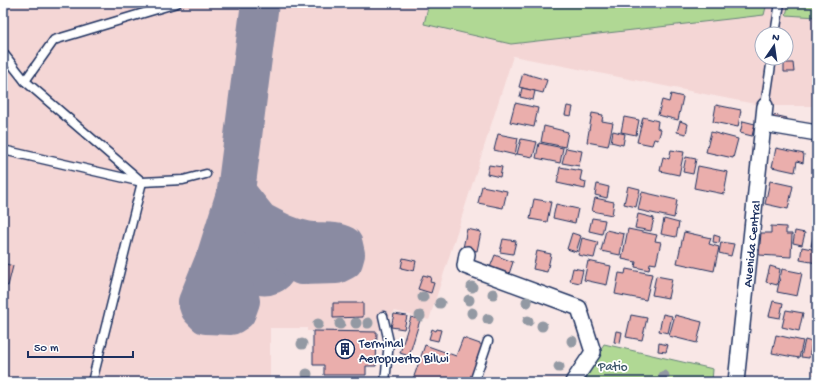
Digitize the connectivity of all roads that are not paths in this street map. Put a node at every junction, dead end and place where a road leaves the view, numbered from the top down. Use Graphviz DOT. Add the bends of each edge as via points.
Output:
graph roads {
  1 [pos="177,3"];
  2 [pos="780,3"];
  3 [pos="776,26"];
  4 [pos="3,53"];
  5 [pos="771,66"];
  6 [pos="25,81"];
  7 [pos="765,106"];
  8 [pos="764,124"];
  9 [pos="817,134"];
  10 [pos="3,150"];
  11 [pos="206,174"];
  12 [pos="142,182"];
  13 [pos="467,254"];
  14 [pos="383,316"];
  15 [pos="488,341"];
  16 [pos="92,382"];
  17 [pos="385,382"];
  18 [pos="474,382"];
  19 [pos="573,382"];
  20 [pos="736,382"];
  1 -- 6 [label="lane" via="54,40"];
  2 -- 3 [label="lane"];
  4 -- 6 [label="lane"];
  5 -- 7 [label="lane"];
  6 -- 12 [label="lane"];
  7 -- 8 [label="street, Avenida Central"];
  8 -- 9 [label="street"];
  8 -- 20 [label="street, Avenida Central"];
  10 -- 12 [label="lane"];
  11 -- 12 [label="lane" via="183,180"];
  12 -- 16 [label="lane"];
  13 -- 19 [label="street" via="465,266 579,308 593,352"];
  14 -- 17 [label="lane" via="389,342"];
  15 -- 18 [label="lane"];
}
